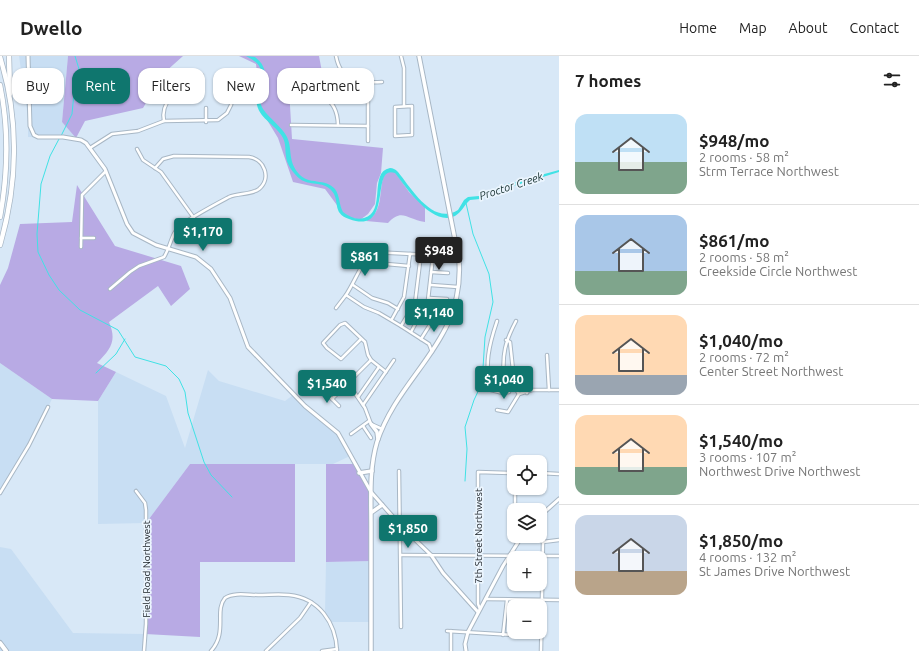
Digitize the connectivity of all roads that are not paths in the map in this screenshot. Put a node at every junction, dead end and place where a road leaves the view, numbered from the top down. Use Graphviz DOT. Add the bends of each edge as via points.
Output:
graph roads {
  1 [pos="9,56"];
  2 [pos="28,56"];
  3 [pos="336,56"];
  4 [pos="401,56"];
  5 [pos="420,56"];
  6 [pos="0,57"];
  7 [pos="339,68"];
  8 [pos="374,82"];
  9 [pos="382,82"];
  10 [pos="0,85"];
  11 [pos="0,94"];
  12 [pos="10,100"];
  13 [pos="166,104"];
  14 [pos="231,104"];
  15 [pos="331,104"];
  16 [pos="368,104"];
  17 [pos="404,106"];
  18 [pos="4,107"];
  19 [pos="206,108"];
  20 [pos="164,121"];
  21 [pos="206,122"];
  22 [pos="291,125"];
  23 [pos="338,125"];
  24 [pos="368,126"];
  25 [pos="368,141"];
  26 [pos="90,148"];
  27 [pos="137,149"];
  28 [pos="155,168"];
  29 [pos="106,171"];
  30 [pos="0,217"];
  31 [pos="194,218"];
  32 [pos="81,238"];
  33 [pos="94,238"];
  34 [pos="0,245"];
  35 [pos="81,247"];
  36 [pos="434,247"];
  37 [pos="169,248"];
  38 [pos="410,254"];
  39 [pos="421,254"];
  40 [pos="432,255"];
  41 [pos="364,262"];
  42 [pos="408,266"];
  43 [pos="431,272"];
  44 [pos="448,273"];
  45 [pos="353,285"];
  46 [pos="431,285"];
  47 [pos="459,288"];
  48 [pos="110,289"];
  49 [pos="346,295"];
  50 [pos="429,298"];
  51 [pos="447,299"];
  52 [pos="336,308"];
  53 [pos="398,309"];
  54 [pos="422,313"];
  55 [pos="392,319"];
  56 [pos="433,320"];
  57 [pos="497,321"];
  58 [pos="516,321"];
  59 [pos="438,323"];
  60 [pos="401,326"];
  61 [pos="411,332"];
  62 [pos="361,339"];
  63 [pos="422,339"];
  64 [pos="506,340"];
  65 [pos="439,342"];
  66 [pos="429,344"];
  67 [pos="432,352"];
  68 [pos="547,355"];
  69 [pos="371,360"];
  70 [pos="394,360"];
  71 [pos="379,367"];
  72 [pos="386,372"];
  73 [pos="504,378"];
  74 [pos="348,383"];
  75 [pos="549,390"];
  76 [pos="559,390"];
  77 [pos="324,391"];
  78 [pos="527,392"];
  79 [pos="519,394"];
  80 [pos="358,397"];
  81 [pos="332,399"];
  82 [pos="363,405"];
  83 [pos="339,406"];
  84 [pos="48,407"];
  85 [pos="497,410"];
  86 [pos="370,422"];
  87 [pos="363,426"];
  88 [pos="382,429"];
  89 [pos="351,434"];
  90 [pos="371,438"];
  91 [pos="377,442"];
  92 [pos="372,471"];
  93 [pos="399,471"];
  94 [pos="359,473"];
  95 [pos="507,473"];
  96 [pos="547,473"];
  97 [pos="559,474"];
  98 [pos="136,491"];
  99 [pos="371,492"];
  100 [pos="0,493"];
  101 [pos="559,499"];
  102 [pos="382,505"];
  103 [pos="547,510"];
  104 [pos="371,513"];
  105 [pos="401,526"];
  106 [pos="559,540"];
  107 [pos="547,542"];
  108 [pos="517,543"];
  109 [pos="512,551"];
  110 [pos="401,555"];
  111 [pos="431,555"];
  112 [pos="477,555"];
  113 [pos="507,556"];
  114 [pos="547,556"];
  115 [pos="559,556"];
  116 [pos="507,560"];
  117 [pos="485,599"];
  118 [pos="507,600"];
  119 [pos="547,600"];
  120 [pos="559,600"];
  121 [pos="311,602"];
  122 [pos="479,610"];
  123 [pos="400,627"];
  124 [pos="447,631"];
  125 [pos="451,631"];
  126 [pos="468,632"];
  127 [pos="503,635"];
  128 [pos="507,635"];
  129 [pos="541,639"];
  130 [pos="0,643"];
  131 [pos="337,650"];
  132 [pos="6,651"];
  133 [pos="144,651"];
  134 [pos="211,651"];
  135 [pos="266,651"];
  136 [pos="322,651"];
  137 [pos="372,651"];
  138 [pos="451,651"];
  139 [pos="466,651"];
  140 [pos="541,651"];
  1 -- 12 [label="highway"];
  2 -- 26 [label="street" via="31,131 38,137 81,140"];
  3 -- 7 [label="street"];
  4 -- 17 [label="street" via="404,68"];
  5 -- 47 [label="main road" via="459,260"];
  6 -- 12 [label="highway"];
  8 -- 9 [label="street"];
  10 -- 18 [label="highway"];
  11 -- 18 [label="highway"];
  12 -- 34 [label="highway" via="14,135 14,173"];
  13 -- 20 [label="street"];
  14 -- 21 [label="street" via="227,113 218,120"];
  15 -- 23 [label="street" via="336,110"];
  16 -- 24 [label="street"];
  17 -- 17 [label="street" via="395,106 395,136 412,136 412,106"];
  18 -- 30 [label="highway" via="7,163"];
  19 -- 21 [label="street"];
  20 -- 21 [label="street"];
  20 -- 26 [label="street" via="138,130 112,134"];
  22 -- 23 [label="street"];
  23 -- 24 [label="street"];
  24 -- 25 [label="street"];
  26 -- 29 [label="street"];
  27 -- 28 [label="street" via="143,160"];
  28 -- 31 [label="street"];
  28 -- 31 [label="street" via="163,159 174,156 249,157 262,164 265,177 259,189 230,197"];
  29 -- 32 [label="street" via="82,195"];
  29 -- 37 [label="street" via="129,228 138,237"];
  31 -- 37 [label="street" via="176,230"];
  32 -- 33 [label="street"];
  32 -- 35 [label="street"];
  36 -- 40 [label="street"];
  37 -- 48 [label="street" via="162,259 139,266"];
  37 -- 94 [label="street" via="196,257 211,270 230,298 248,347 305,406 338,433"];
  38 -- 39 [label="street"];
  38 -- 41 [label="street" via="376,251 368,255"];
  38 -- 42 [label="street"];
  39 -- 40 [label="street"];
  39 -- 60 [label="street" via="415,303"];
  40 -- 43 [label="street"];
  41 -- 42 [label="street"];
  41 -- 45 [label="street"];
  42 -- 53 [label="street" via="404,297"];
  43 -- 44 [label="street"];
  43 -- 46 [label="street"];
  45 -- 49 [label="street"];
  45 -- 53 [label="street" via="372,298"];
  46 -- 47 [label="street"];
  46 -- 50 [label="street"];
  47 -- 65 [label="main road" via="452,316"];
  49 -- 52 [label="street"];
  49 -- 55 [label="street" via="369,310"];
  50 -- 51 [label="street"];
  50 -- 54 [label="street"];
  53 -- 55 [label="street"];
  54 -- 56 [label="street"];
  54 -- 61 [label="street"];
  55 -- 60 [label="street"];
  56 -- 59 [label="street"];
  56 -- 63 [label="street"];
  57 -- 73 [label="street" via="487,357 491,390 509,392"];
  58 -- 64 [label="street"];
  60 -- 61 [label="street"];
  61 -- 63 [label="street"];
  62 -- 62 [label="street" via="345,323 323,343 341,359"];
  62 -- 69 [label="street" via="365,342"];
  63 -- 66 [label="street"];
  64 -- 73 [label="street" via="502,361"];
  64 -- 78 [label="street" via="510,342 513,370"];
  65 -- 66 [label="street"];
  65 -- 67 [label="main road"];
  66 -- 67 [label="street"];
  67 -- 88 [label="main road"];
  68 -- 75 [label="street"];
  69 -- 71 [label="street"];
  69 -- 74 [label="street"];
  70 -- 72 [label="street"];
  71 -- 72 [label="street"];
  71 -- 80 [label="street"];
  72 -- 82 [label="street"];
  73 -- 79 [label="street" via="509,378"];
  74 -- 80 [label="street"];
  74 -- 81 [label="street"];
  75 -- 76 [label="street"];
  75 -- 78 [label="street"];
  77 -- 81 [label="street"];
  78 -- 79 [label="street"];
  79 -- 85 [label="street" via="508,412"];
  80 -- 82 [label="street"];
  81 -- 83 [label="street"];
  82 -- 86 [label="street"];
  84 -- 100 [label="street"];
  86 -- 87 [label="street"];
  86 -- 88 [label="street"];
  86 -- 91 [label="main road" via="377,432"];
  87 -- 89 [label="street"];
  87 -- 90 [label="street"];
  88 -- 91 [label="main road"];
  91 -- 92 [label="main road"];
  92 -- 94 [label="main road"];
  92 -- 99 [label="main road"];
  93 -- 105 [label="street"];
  94 -- 99 [label="street"];
  95 -- 112 [label="street, 7th Street Northwest" via="478,472"];
  96 -- 97 [label="street"];
  98 -- 133 [label="street, Field Road Northwest" via="145,503 146,510"];
  99 -- 102 [label="street"];
  99 -- 104 [label="main road"];
  101 -- 103 [label="street"];
  102 -- 104 [label="main road"];
  102 -- 105 [label="street"];
  104 -- 137 [label="main road"];
  105 -- 110 [label="street"];
  105 -- 111 [label="street"];
  106 -- 107 [label="street"];
  108 -- 109 [label="street"];
  110 -- 111 [label="street"];
  110 -- 123 [label="street"];
  111 -- 112 [label="street"];
  111 -- 122 [label="street" via="443,573"];
  112 -- 113 [label="street"];
  112 -- 122 [label="street, 7th Street Northwest"];
  114 -- 115 [label="street"];
  116 -- 117 [label="street"];
  117 -- 118 [label="street"];
  117 -- 122 [label="street"];
  118 -- 127 [label="street"];
  119 -- 120 [label="street"];
  121 -- 131 [label="street" via="331,623 336,636"];
  121 -- 134 [label="street" via="290,595 228,596 222,603 220,637"];
  121 -- 135 [label="street" via="300,618"];
  122 -- 126 [label="street"];
  124 -- 125 [label="street"];
  125 -- 126 [label="street"];
  125 -- 138 [label="street"];
  126 -- 127 [label="street"];
  126 -- 139 [label="street" via="464,644"];
  127 -- 128 [label="street"];
  129 -- 140 [label="street"];
  130 -- 132 [label="main road"];
  131 -- 136 [label="street"];
}
